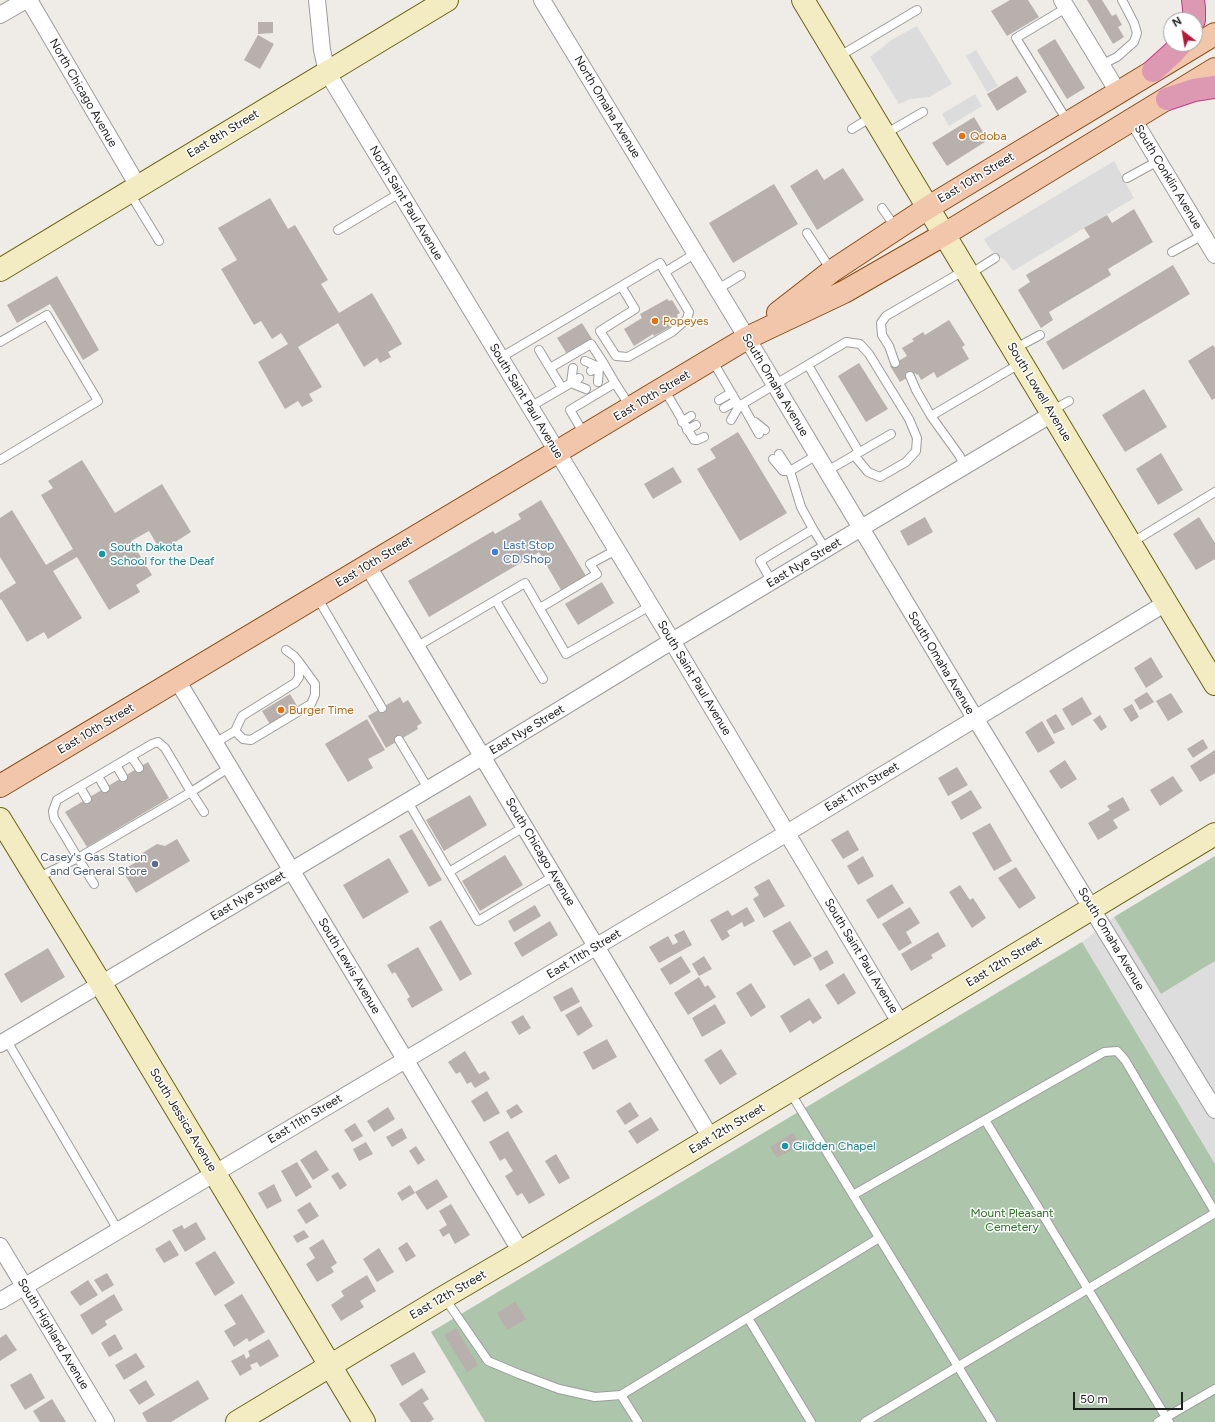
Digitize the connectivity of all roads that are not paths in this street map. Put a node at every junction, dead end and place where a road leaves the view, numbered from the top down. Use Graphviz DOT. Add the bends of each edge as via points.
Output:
graph roads {
  1 [pos="26,0"];
  2 [pos="29,0"];
  3 [pos="317,0"];
  4 [pos="447,0"];
  5 [pos="542,0"];
  6 [pos="803,0"];
  7 [pos="1122,0"];
  8 [pos="1193,0"];
  9 [pos="1064,4"];
  10 [pos="917,10"];
  11 [pos="1194,12"];
  12 [pos="0,15"];
  13 [pos="1215,34"];
  14 [pos="1175,52"];
  15 [pos="838,57"];
  16 [pos="1101,65"];
  17 [pos="1215,69"];
  18 [pos="1153,71"];
  19 [pos="327,72"];
  20 [pos="1215,87"];
  21 [pos="1118,92"];
  22 [pos="1167,98"];
  23 [pos="869,108"];
  24 [pos="923,112"];
  25 [pos="1133,119"];
  26 [pos="1068,123"];
  27 [pos="852,129"];
  28 [pos="885,135"];
  29 [pos="1158,161"];
  30 [pos="1127,178"];
  31 [pos="133,189"];
  32 [pos="400,193"];
  33 [pos="929,207"];
  34 [pos="882,208"];
  35 [pos="672,213"];
  36 [pos="896,228"];
  37 [pos="338,230"];
  38 [pos="807,233"];
  39 [pos="945,234"];
  40 [pos="1203,235"];
  41 [pos="159,241"];
  42 [pos="1172,252"];
  43 [pos="696,253"];
  44 [pos="1215,255"];
  45 [pos="995,258"];
  46 [pos="0,270"];
  47 [pos="832,271"];
  48 [pos="665,272"];
  49 [pos="967,272"];
  50 [pos="740,275"];
  51 [pos="621,286"];
  52 [pos="718,289"];
  53 [pos="485,334"];
  54 [pos="1040,335"];
  55 [pos="747,338"];
  56 [pos="0,342"];
  57 [pos="539,350"];
  58 [pos="1017,356"];
  59 [pos="500,358"];
  60 [pos="711,360"];
  61 [pos="585,361"];
  62 [pos="898,361"];
  63 [pos="601,365"];
  64 [pos="808,365"];
  65 [pos="550,368"];
  66 [pos="573,368"];
  67 [pos="591,371"];
  68 [pos="579,378"];
  69 [pos="908,378"];
  70 [pos="598,382"];
  71 [pos="571,383"];
  72 [pos="615,383"];
  73 [pos="775,385"];
  74 [pos="562,388"];
  75 [pos="586,389"];
  76 [pos="663,389"];
  77 [pos="731,393"];
  78 [pos="719,400"];
  79 [pos="1069,401"];
  80 [pos="739,404"];
  81 [pos="530,407"];
  82 [pos="631,408"];
  83 [pos="724,408"];
  84 [pos="1051,412"];
  85 [pos="691,416"];
  86 [pos="931,416"];
  87 [pos="731,420"];
  88 [pos="682,422"];
  89 [pos="696,425"];
  90 [pos="687,430"];
  91 [pos="762,432"];
  92 [pos="891,434"];
  93 [pos="585,436"];
  94 [pos="704,437"];
  95 [pos="557,453"];
  96 [pos="856,454"];
  97 [pos="776,456"];
  98 [pos="817,456"];
  99 [pos="0,460"];
  100 [pos="965,466"];
  101 [pos="790,471"];
  102 [pos="827,471"];
  103 [pos="1215,492"];
  104 [pos="861,528"];
  105 [pos="813,529"];
  106 [pos="1130,544"];
  107 [pos="616,550"];
  108 [pos="826,550"];
  109 [pos="368,566"];
  110 [pos="772,582"];
  111 [pos="317,597"];
  112 [pos="496,601"];
  113 [pos="1166,603"];
  114 [pos="650,606"];
  115 [pos="540,608"];
  116 [pos="672,642"];
  117 [pos="416,647"];
  118 [pos="286,650"];
  119 [pos="299,662"];
  120 [pos="544,679"];
  121 [pos="177,680"];
  122 [pos="1215,684"];
  123 [pos="382,708"];
  124 [pos="974,718"];
  125 [pos="235,731"];
  126 [pos="399,740"];
  127 [pos="215,743"];
  128 [pos="131,756"];
  129 [pos="482,758"];
  130 [pos="116,765"];
  131 [pos="139,768"];
  132 [pos="230,768"];
  133 [pos="98,776"];
  134 [pos="123,777"];
  135 [pos="0,786"];
  136 [pos="80,787"];
  137 [pos="105,788"];
  138 [pos="428,790"];
  139 [pos="191,792"];
  140 [pos="87,799"];
  141 [pos="408,802"];
  142 [pos="204,812"];
  143 [pos="0,819"];
  144 [pos="524,827"];
  145 [pos="787,833"];
  146 [pos="1215,834"];
  147 [pos="78,858"];
  148 [pos="292,870"];
  149 [pos="449,872"];
  150 [pos="554,876"];
  151 [pos="36,878"];
  152 [pos="94,884"];
  153 [pos="1092,909"];
  154 [pos="596,946"];
  155 [pos="101,984"];
  156 [pos="901,1024"];
  157 [pos="3,1042"];
  158 [pos="404,1059"];
  159 [pos="790,1091"];
  160 [pos="1212,1100"];
  161 [pos="985,1120"];
  162 [pos="711,1138"];
  163 [pos="214,1173"];
  164 [pos="854,1195"];
  165 [pos="1215,1213"];
  166 [pos="118,1230"];
  167 [pos="879,1238"];
  168 [pos="0,1246"];
  169 [pos="521,1252"];
  170 [pos="24,1287"];
  171 [pos="1087,1289"];
  172 [pos="444,1297"];
  173 [pos="0,1301"];
  174 [pos="748,1318"];
  175 [pos="330,1366"];
  176 [pos="958,1366"];
  177 [pos="1215,1389"];
  178 [pos="621,1395"];
  179 [pos="1168,1420"];
  180 [pos="106,1422"];
  181 [pos="237,1422"];
  182 [pos="364,1422"];
  183 [pos="638,1422"];
  184 [pos="811,1422"];
  185 [pos="865,1422"];
  186 [pos="992,1422"];
  187 [pos="1158,1422"];
  1 -- 12 [label="street"];
  2 -- 31 [label="street, North Chicago Avenue"];
  3 -- 19 [label="street, North Saint Paul Avenue"];
  4 -- 19 [label="street, East 8th Street"];
  5 -- 35 [label="street, North Omaha Avenue"];
  6 -- 15 [label="street, South Lowell Avenue"];
  7 -- 16 [label="lane" via="1137,33 1134,42 1117,57"];
  8 -- 11 [label="highway"];
  9 -- 16 [label="street"];
  9 -- 26 [label="lane" via="1016,38"];
  10 -- 15 [label="lane"];
  13 -- 18 [label="main road, East 10th Street"];
  14 -- 18 [label="highway"];
  15 -- 23 [label="street, South Lowell Avenue"];
  16 -- 21 [label="street"];
  17 -- 22 [label="main road, East 10th Street"];
  18 -- 21 [label="main road, East 10th Street"];
  19 -- 31 [label="street, East 8th Street"];
  19 -- 32 [label="street, North Saint Paul Avenue"];
  20 -- 22 [label="highway"];
  21 -- 26 [label="main road, East 10th Street"];
  22 -- 25 [label="main road, East 10th Street"];
  23 -- 27 [label="lane"];
  23 -- 28 [label="street, South Lowell Avenue"];
  24 -- 28 [label="lane"];
  25 -- 29 [label="street, South Conklin Avenue"];
  25 -- 39 [label="main road, East 10th Street"];
  26 -- 33 [label="main road, East 10th Street"];
  28 -- 33 [label="street, South Lowell Avenue"];
  29 -- 30 [label="lane"];
  29 -- 40 [label="street, South Conklin Avenue"];
  31 -- 41 [label="lane"];
  31 -- 46 [label="street, East 8th Street"];
  32 -- 37 [label="lane"];
  32 -- 53 [label="street, North Saint Paul Avenue"];
  33 -- 36 [label="main road, East 10th Street"];
  33 -- 39 [label="street, South Lowell Avenue"];
  34 -- 36 [label="lane"];
  35 -- 43 [label="street, South Omaha Avenue"];
  36 -- 47 [label="main road, East 10th Street"];
  38 -- 47 [label="lane"];
  39 -- 49 [label="street, South Lowell Avenue"];
  39 -- 55 [label="main road, East 10th Street" via="844,292"];
  40 -- 42 [label="lane"];
  40 -- 44 [label="street, South Conklin Avenue"];
  43 -- 48 [label="lane"];
  43 -- 52 [label="street, South Omaha Avenue"];
  45 -- 49 [label="lane"];
  47 -- 55 [label="main road, East 10th Street"];
  48 -- 51 [label="lane" via="660,263"];
  48 -- 51 [label="lane" via="689,312 687,319 672,332 628,357 616,356 600,331 635,309"];
  49 -- 58 [label="street, South Lowell Avenue"];
  49 -- 62 [label="lane" via="886,316 882,324 882,335"];
  50 -- 52 [label="lane"];
  51 -- 59 [label="lane"];
  52 -- 55 [label="street, South Omaha Avenue"];
  53 -- 59 [label="street, South Saint Paul Avenue"];
  54 -- 58 [label="lane"];
  55 -- 60 [label="main road, East 10th Street"];
  55 -- 73 [label="street, South Omaha Avenue"];
  56 -- 99 [label="lane" via="47,315 98,402"];
  57 -- 65 [label="lane"];
  58 -- 84 [label="street, South Lowell Avenue"];
  58 -- 86 [label="lane"];
  59 -- 81 [label="street, South Saint Paul Avenue"];
  60 -- 76 [label="main road, East 10th Street"];
  60 -- 77 [label="lane"];
  61 -- 63 [label="lane"];
  63 -- 65 [label="lane" via="592,344"];
  63 -- 67 [label="lane"];
  63 -- 70 [label="lane"];
  63 -- 72 [label="lane"];
  64 -- 73 [label="lane"];
  64 -- 96 [label="lane"];
  64 -- 96 [label="lane" via="846,342 860,344 869,354 909,419 917,438 916,451 906,462 880,477 868,472"];
  65 -- 74 [label="lane"];
  66 -- 71 [label="lane"];
  68 -- 71 [label="lane"];
  69 -- 86 [label="lane"];
  71 -- 74 [label="lane"];
  71 -- 75 [label="lane"];
  72 -- 82 [label="lane"];
  72 -- 93 [label="lane" via="570,410"];
  73 -- 80 [label="lane"];
  73 -- 98 [label="street, South Omaha Avenue"];
  74 -- 81 [label="lane"];
  76 -- 82 [label="main road, East 10th Street"];
  76 -- 88 [label="lane"];
  77 -- 78 [label="lane"];
  77 -- 80 [label="lane"];
  79 -- 84 [label="lane"];
  80 -- 83 [label="lane"];
  80 -- 87 [label="lane"];
  80 -- 91 [label="lane"];
  81 -- 95 [label="street, South Saint Paul Avenue"];
  82 -- 93 [label="main road, East 10th Street"];
  84 -- 100 [label="street, East Nye Street"];
  84 -- 106 [label="street, South Lowell Avenue"];
  85 -- 88 [label="lane"];
  86 -- 100 [label="lane"];
  88 -- 90 [label="lane"];
  89 -- 90 [label="lane"];
  90 -- 94 [label="lane" via="694,440"];
  92 -- 96 [label="lane"];
  93 -- 95 [label="main road, East 10th Street"];
  95 -- 107 [label="street, South Saint Paul Avenue"];
  95 -- 109 [label="main road, East 10th Street"];
  96 -- 102 [label="lane"];
  97 -- 101 [label="lane" via="783,471"];
  98 -- 101 [label="lane"];
  98 -- 102 [label="street, South Omaha Avenue"];
  100 -- 104 [label="street, East Nye Street"];
  101 -- 105 [label="lane" via="801,507"];
  102 -- 104 [label="street, South Omaha Avenue"];
  103 -- 106 [label="lane"];
  104 -- 108 [label="street, East Nye Street"];
  104 -- 124 [label="street, South Omaha Avenue"];
  105 -- 108 [label="lane"];
  105 -- 110 [label="lane" via="760,561"];
  106 -- 113 [label="street, South Lowell Avenue"];
  107 -- 114 [label="street, South Saint Paul Avenue"];
  107 -- 115 [label="lane" via="590,564 597,574"];
  108 -- 110 [label="street, East Nye Street"];
  109 -- 111 [label="main road, East 10th Street"];
  109 -- 117 [label="street, South Chicago Avenue"];
  110 -- 116 [label="street, East Nye Street"];
  111 -- 121 [label="main road, East 10th Street"];
  111 -- 123 [label="lane"];
  112 -- 115 [label="lane" via="525,583"];
  112 -- 117 [label="lane"];
  112 -- 120 [label="lane"];
  113 -- 122 [label="street, South Lowell Avenue"];
  113 -- 124 [label="street, East 11th Street"];
  114 -- 115 [label="lane" via="566,654"];
  114 -- 116 [label="street, South Saint Paul Avenue"];
  116 -- 129 [label="street, East Nye Street"];
  116 -- 145 [label="street, South Saint Paul Avenue"];
  117 -- 129 [label="street, South Chicago Avenue"];
  118 -- 119 [label="lane"];
  119 -- 125 [label="lane" via="299,677 295,683 242,716"];
  119 -- 125 [label="lane" via="315,684 311,704 251,740 243,740"];
  121 -- 127 [label="street, South Lewis Avenue"];
  121 -- 135 [label="main road, East 10th Street"];
  124 -- 145 [label="street, East 11th Street"];
  124 -- 153 [label="street, South Omaha Avenue"];
  125 -- 127 [label="lane"];
  126 -- 138 [label="lane"];
  127 -- 132 [label="street, South Lewis Avenue"];
  128 -- 130 [label="lane"];
  128 -- 131 [label="lane"];
  128 -- 139 [label="lane" via="158,742 165,748"];
  129 -- 138 [label="street, East Nye Street"];
  129 -- 144 [label="street, South Chicago Avenue"];
  130 -- 133 [label="lane"];
  130 -- 134 [label="lane"];
  132 -- 139 [label="lane"];
  132 -- 148 [label="street, South Lewis Avenue"];
  133 -- 136 [label="lane"];
  133 -- 137 [label="lane"];
  136 -- 140 [label="lane"];
  136 -- 147 [label="lane" via="57,800 53,811 54,818"];
  138 -- 141 [label="street, East Nye Street"];
  139 -- 142 [label="lane"];
  139 -- 147 [label="lane" via="161,806"];
  141 -- 148 [label="street, East Nye Street"];
  141 -- 149 [label="lane"];
  143 -- 151 [label="street, South Jessica Avenue"];
  144 -- 149 [label="lane"];
  144 -- 150 [label="street, South Chicago Avenue"];
  145 -- 154 [label="street, East 11th Street"];
  145 -- 156 [label="street, South Saint Paul Avenue"];
  146 -- 153 [label="street, East 12th Street"];
  147 -- 151 [label="lane"];
  147 -- 152 [label="lane"];
  148 -- 155 [label="street, East Nye Street"];
  148 -- 158 [label="street, South Lewis Avenue"];
  149 -- 150 [label="lane" via="478,921"];
  150 -- 154 [label="street, South Chicago Avenue"];
  151 -- 155 [label="street, South Jessica Avenue"];
  153 -- 156 [label="street, East 12th Street"];
  153 -- 160 [label="street, South Omaha Avenue"];
  154 -- 158 [label="street, East 11th Street"];
  154 -- 162 [label="street, South Chicago Avenue"];
  155 -- 157 [label="street, East Nye Street"];
  155 -- 163 [label="street, South Jessica Avenue"];
  156 -- 159 [label="street, East 12th Street"];
  157 -- 166 [label="lane"];
  158 -- 163 [label="street, East 11th Street"];
  158 -- 169 [label="street, South Lewis Avenue"];
  159 -- 162 [label="street, East 12th Street"];
  159 -- 164 [label="lane"];
  161 -- 164 [label="lane"];
  161 -- 165 [label="lane" via="1104,1052 1117,1051 1125,1060"];
  161 -- 171 [label="lane"];
  162 -- 169 [label="street, East 12th Street"];
  163 -- 166 [label="street, East 11th Street"];
  163 -- 175 [label="street, South Jessica Avenue"];
  164 -- 167 [label="lane"];
  165 -- 171 [label="lane"];
  166 -- 170 [label="street, East 11th Street"];
  167 -- 174 [label="lane"];
  167 -- 176 [label="lane"];
  168 -- 170 [label="street, South Highland Avenue"];
  169 -- 172 [label="street, East 12th Street"];
  170 -- 173 [label="street, East 11th Street"];
  170 -- 180 [label="street, South Highland Avenue"];
  171 -- 176 [label="lane"];
  171 -- 179 [label="lane"];
  172 -- 175 [label="street, East 12th Street"];
  172 -- 178 [label="lane" via="488,1362 559,1389 595,1397"];
  174 -- 178 [label="lane"];
  174 -- 184 [label="lane"];
  175 -- 181 [label="street, East 12th Street"];
  175 -- 182 [label="street, South Jessica Avenue"];
  176 -- 185 [label="lane"];
  176 -- 186 [label="lane"];
  177 -- 179 [label="lane"];
  178 -- 183 [label="lane"];
  179 -- 187 [label="lane"];
}
